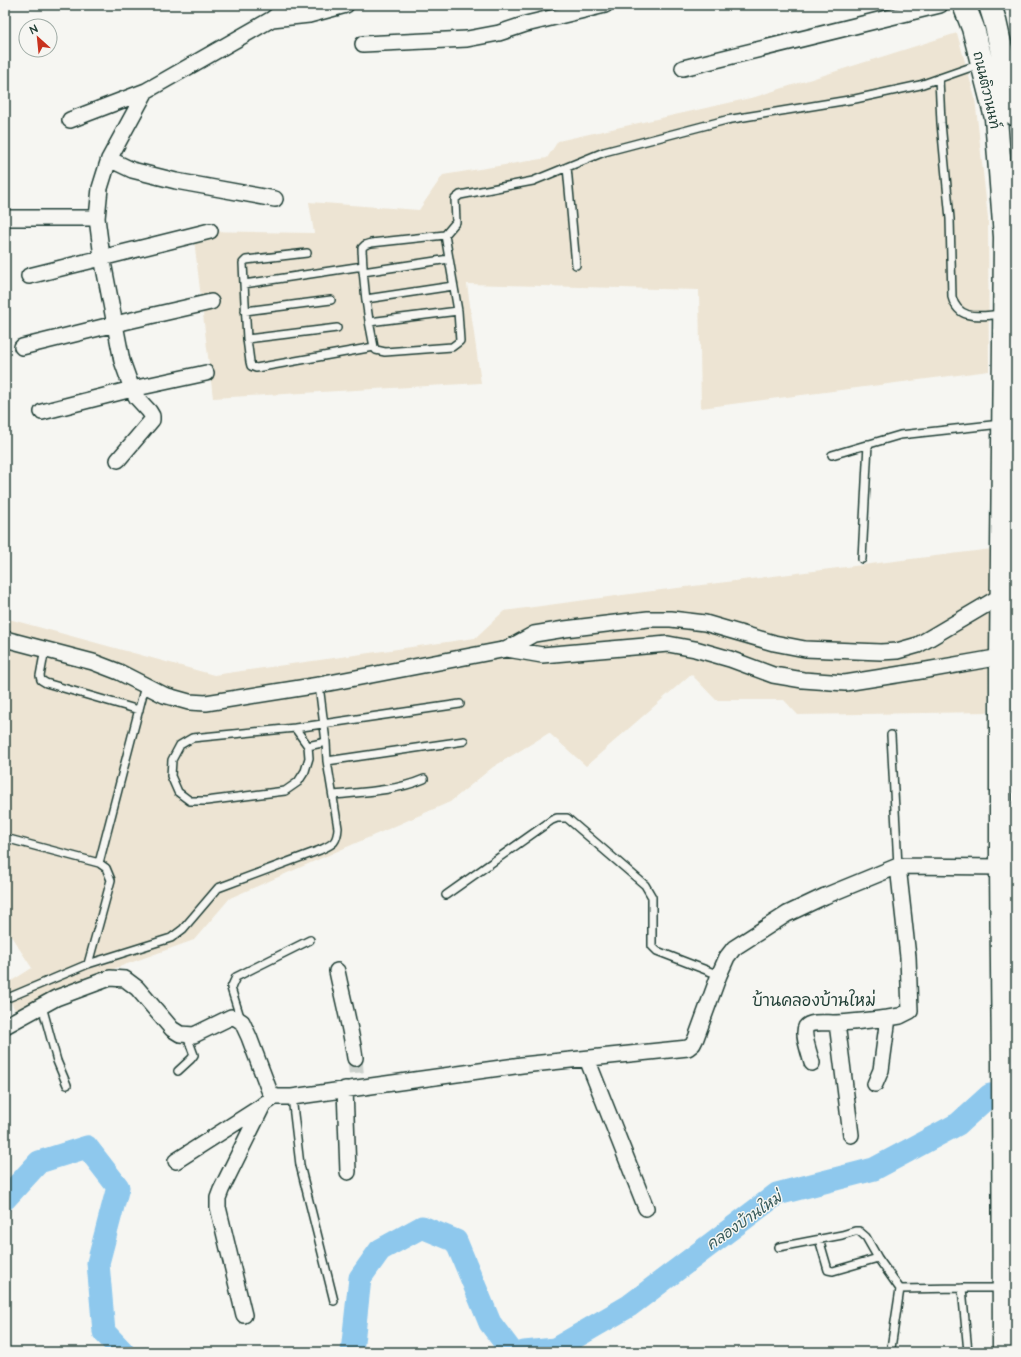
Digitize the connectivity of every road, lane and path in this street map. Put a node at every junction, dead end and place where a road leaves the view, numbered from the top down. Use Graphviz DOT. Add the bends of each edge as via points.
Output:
graph roads {
  1 [pos="288,5"];
  2 [pos="346,5"];
  3 [pos="605,5"];
  4 [pos="940,5"];
  5 [pos="964,5"];
  6 [pos="990,5"];
  7 [pos="272,19"];
  8 [pos="363,44"];
  9 [pos="982,63"];
  10 [pos="683,68"];
  11 [pos="939,78"];
  12 [pos="146,91"];
  13 [pos="1016,115"];
  14 [pos="70,120"];
  15 [pos="109,159"];
  16 [pos="567,167"];
  17 [pos="275,199"];
  18 [pos="5,218"];
  19 [pos="97,218"];
  20 [pos="210,231"];
  21 [pos="445,235"];
  22 [pos="307,253"];
  23 [pos="102,257"];
  24 [pos="449,259"];
  25 [pos="576,265"];
  26 [pos="363,269"];
  27 [pos="29,276"];
  28 [pos="244,284"];
  29 [pos="453,286"];
  30 [pos="366,299"];
  31 [pos="330,300"];
  32 [pos="211,302"];
  33 [pos="245,311"];
  34 [pos="458,311"];
  35 [pos="1004,314"];
  36 [pos="369,322"];
  37 [pos="115,324"];
  38 [pos="337,328"];
  39 [pos="247,339"];
  40 [pos="22,346"];
  41 [pos="374,347"];
  42 [pos="206,373"];
  43 [pos="132,389"];
  44 [pos="42,412"];
  45 [pos="1003,424"];
  46 [pos="868,444"];
  47 [pos="832,455"];
  48 [pos="118,460"];
  49 [pos="862,559"];
  50 [pos="1001,596"];
  51 [pos="5,639"];
  52 [pos="507,649"];
  53 [pos="45,650"];
  54 [pos="897,651"];
  55 [pos="1001,657"];
  56 [pos="898,675"];
  57 [pos="319,685"];
  58 [pos="145,686"];
  59 [pos="460,704"];
  60 [pos="139,710"];
  61 [pos="324,723"];
  62 [pos="295,728"];
  63 [pos="891,735"];
  64 [pos="464,740"];
  65 [pos="326,742"];
  66 [pos="308,746"];
  67 [pos="327,761"];
  68 [pos="424,779"];
  69 [pos="333,795"];
  70 [pos="5,838"];
  71 [pos="99,863"];
  72 [pos="898,866"];
  73 [pos="1001,867"];
  74 [pos="446,895"];
  75 [pos="310,940"];
  76 [pos="88,964"];
  77 [pos="337,971"];
  78 [pos="719,975"];
  79 [pos="10,997"];
  80 [pos="42,1006"];
  81 [pos="888,1018"];
  82 [pos="242,1022"];
  83 [pos="837,1023"];
  84 [pos="5,1026"];
  85 [pos="187,1036"];
  86 [pos="355,1058"];
  87 [pos="587,1059"];
  88 [pos="812,1063"];
  89 [pos="178,1071"];
  90 [pos="875,1084"];
  91 [pos="67,1085"];
  92 [pos="353,1086"];
  93 [pos="292,1097"];
  94 [pos="269,1101"];
  95 [pos="852,1135"];
  96 [pos="176,1161"];
  97 [pos="348,1172"];
  98 [pos="646,1208"];
  99 [pos="819,1239"];
  100 [pos="778,1247"];
  101 [pos="878,1258"];
  102 [pos="962,1288"];
  103 [pos="1003,1288"];
  104 [pos="900,1289"];
  105 [pos="334,1301"];
  106 [pos="244,1315"];
  107 [pos="892,1352"];
  108 [pos="968,1352"];
  109 [pos="1004,1352"];
  1 -- 7 [label="street"];
  2 -- 7 [label="street" via="309,15"];
  3 -- 8 [label="street" via="467,39"];
  4 -- 10 [label="street"];
  5 -- 9 [label="main road, ถนนติวานนท์"];
  6 -- 13 [label="main road, ถนนติวานนท์"];
  7 -- 12 [label="street"];
  9 -- 11 [label="lane"];
  9 -- 35 [label="main road, ถนนติวานนท์" via="996,118 1004,237"];
  11 -- 16 [label="lane" via="920,85 855,99 726,120 604,152"];
  11 -- 35 [label="lane" via="950,220 953,301 960,311 967,315"];
  12 -- 14 [label="street"];
  12 -- 15 [label="street"];
  15 -- 17 [label="street" via="132,170"];
  15 -- 19 [label="street" via="100,188"];
  16 -- 21 [label="lane" via="533,181 460,195 455,199 456,222"];
  16 -- 25 [label="lane"];
  18 -- 19 [label="street"];
  19 -- 23 [label="street"];
  20 -- 23 [label="street"];
  21 -- 24 [label="lane"];
  21 -- 26 [label="lane" via="365,245 362,248"];
  22 -- 28 [label="lane" via="246,260 243,263"];
  23 -- 27 [label="street"];
  23 -- 37 [label="street"];
  24 -- 26 [label="lane"];
  24 -- 29 [label="lane"];
  26 -- 28 [label="lane"];
  26 -- 30 [label="lane"];
  28 -- 33 [label="lane"];
  29 -- 30 [label="lane"];
  29 -- 34 [label="lane"];
  30 -- 36 [label="lane"];
  31 -- 33 [label="lane"];
  32 -- 37 [label="street"];
  33 -- 39 [label="lane"];
  34 -- 36 [label="lane"];
  34 -- 41 [label="lane" via="460,341 452,347 385,352"];
  35 -- 45 [label="main road, ถนนติวานนท์"];
  36 -- 41 [label="lane"];
  37 -- 40 [label="street"];
  37 -- 43 [label="street" via="122,361"];
  38 -- 39 [label="lane"];
  39 -- 41 [label="lane" via="251,366 256,368"];
  42 -- 43 [label="street"];
  43 -- 44 [label="street"];
  43 -- 48 [label="street" via="136,398 149,411 152,420"];
  45 -- 46 [label="lane" via="900,435"];
  45 -- 50 [label="main road, ถนนติวานนท์"];
  46 -- 47 [label="lane"];
  46 -- 49 [label="lane"];
  50 -- 54 [label="street" via="918,645"];
  50 -- 55 [label="main road, ถนนติวานนท์"];
  51 -- 53 [label="street"];
  52 -- 54 [label="street" via="534,634 641,620 671,619 705,623 774,644 805,649"];
  52 -- 56 [label="street" via="542,655 668,644 730,659 773,675 803,680 845,683"];
  52 -- 57 [label="street"];
  53 -- 58 [label="street" via="93,662"];
  53 -- 60 [label="lane" via="41,680"];
  54 -- 56 [label="street"];
  55 -- 56 [label="street"];
  55 -- 73 [label="main road, ถนนติวานนท์"];
  57 -- 58 [label="street" via="206,702 189,702"];
  57 -- 61 [label="lane"];
  58 -- 60 [label="lane"];
  59 -- 61 [label="lane"];
  60 -- 71 [label="lane"];
  61 -- 62 [label="lane"];
  61 -- 65 [label="lane"];
  62 -- 66 [label="lane"];
  62 -- 66 [label="lane" via="192,738 180,745 172,760 171,776 178,792 190,801 206,801 285,791 298,782 305,771 309,758"];
  63 -- 72 [label="lane"];
  64 -- 67 [label="lane"];
  65 -- 66 [label="lane"];
  65 -- 67 [label="lane"];
  67 -- 69 [label="lane"];
  68 -- 69 [label="lane" via="380,790"];
  69 -- 76 [label="lane" via="338,828 338,837 333,844 224,884 212,894 183,929 171,938"];
  70 -- 71 [label="lane"];
  71 -- 76 [label="lane" via="106,868 111,880"];
  72 -- 73 [label="street"];
  72 -- 78 [label="street" via="787,914 734,948"];
  72 -- 81 [label="street" via="908,957 910,1011"];
  73 -- 103 [label="main road, ถนนติวานนท์"];
  74 -- 78 [label="lane" via="552,820 567,818 645,885 652,897 653,948"];
  75 -- 82 [label="lane" via="236,977 231,988"];
  76 -- 79 [label="lane"];
  77 -- 86 [label="street"];
  78 -- 87 [label="street" via="696,1038 688,1048"];
  80 -- 84 [label="street"];
  80 -- 85 [label="street" via="56,998 110,978 125,979 137,988 172,1029"];
  80 -- 91 [label="lane" via="57,1061"];
  81 -- 83 [label="street"];
  81 -- 90 [label="street" via="881,1070"];
  82 -- 85 [label="street" via="231,1017"];
  82 -- 94 [label="street" via="269,1090"];
  83 -- 88 [label="street" via="814,1024 805,1029"];
  83 -- 95 [label="street"];
  85 -- 89 [label="lane" via="194,1055"];
  87 -- 92 [label="street"];
  87 -- 98 [label="street"];
  92 -- 93 [label="street"];
  92 -- 97 [label="street"];
  93 -- 94 [label="street"];
  93 -- 105 [label="lane" via="300,1165"];
  94 -- 96 [label="street"];
  94 -- 106 [label="street" via="218,1198"];
  99 -- 100 [label="lane"];
  99 -- 101 [label="lane" via="859,1231 866,1237"];
  99 -- 101 [label="lane" via="828,1270 833,1271"];
  101 -- 104 [label="lane"];
  102 -- 103 [label="lane"];
  102 -- 104 [label="lane"];
  102 -- 108 [label="lane"];
  103 -- 109 [label="main road, ถนนติวานนท์"];
  104 -- 107 [label="lane"];
}
